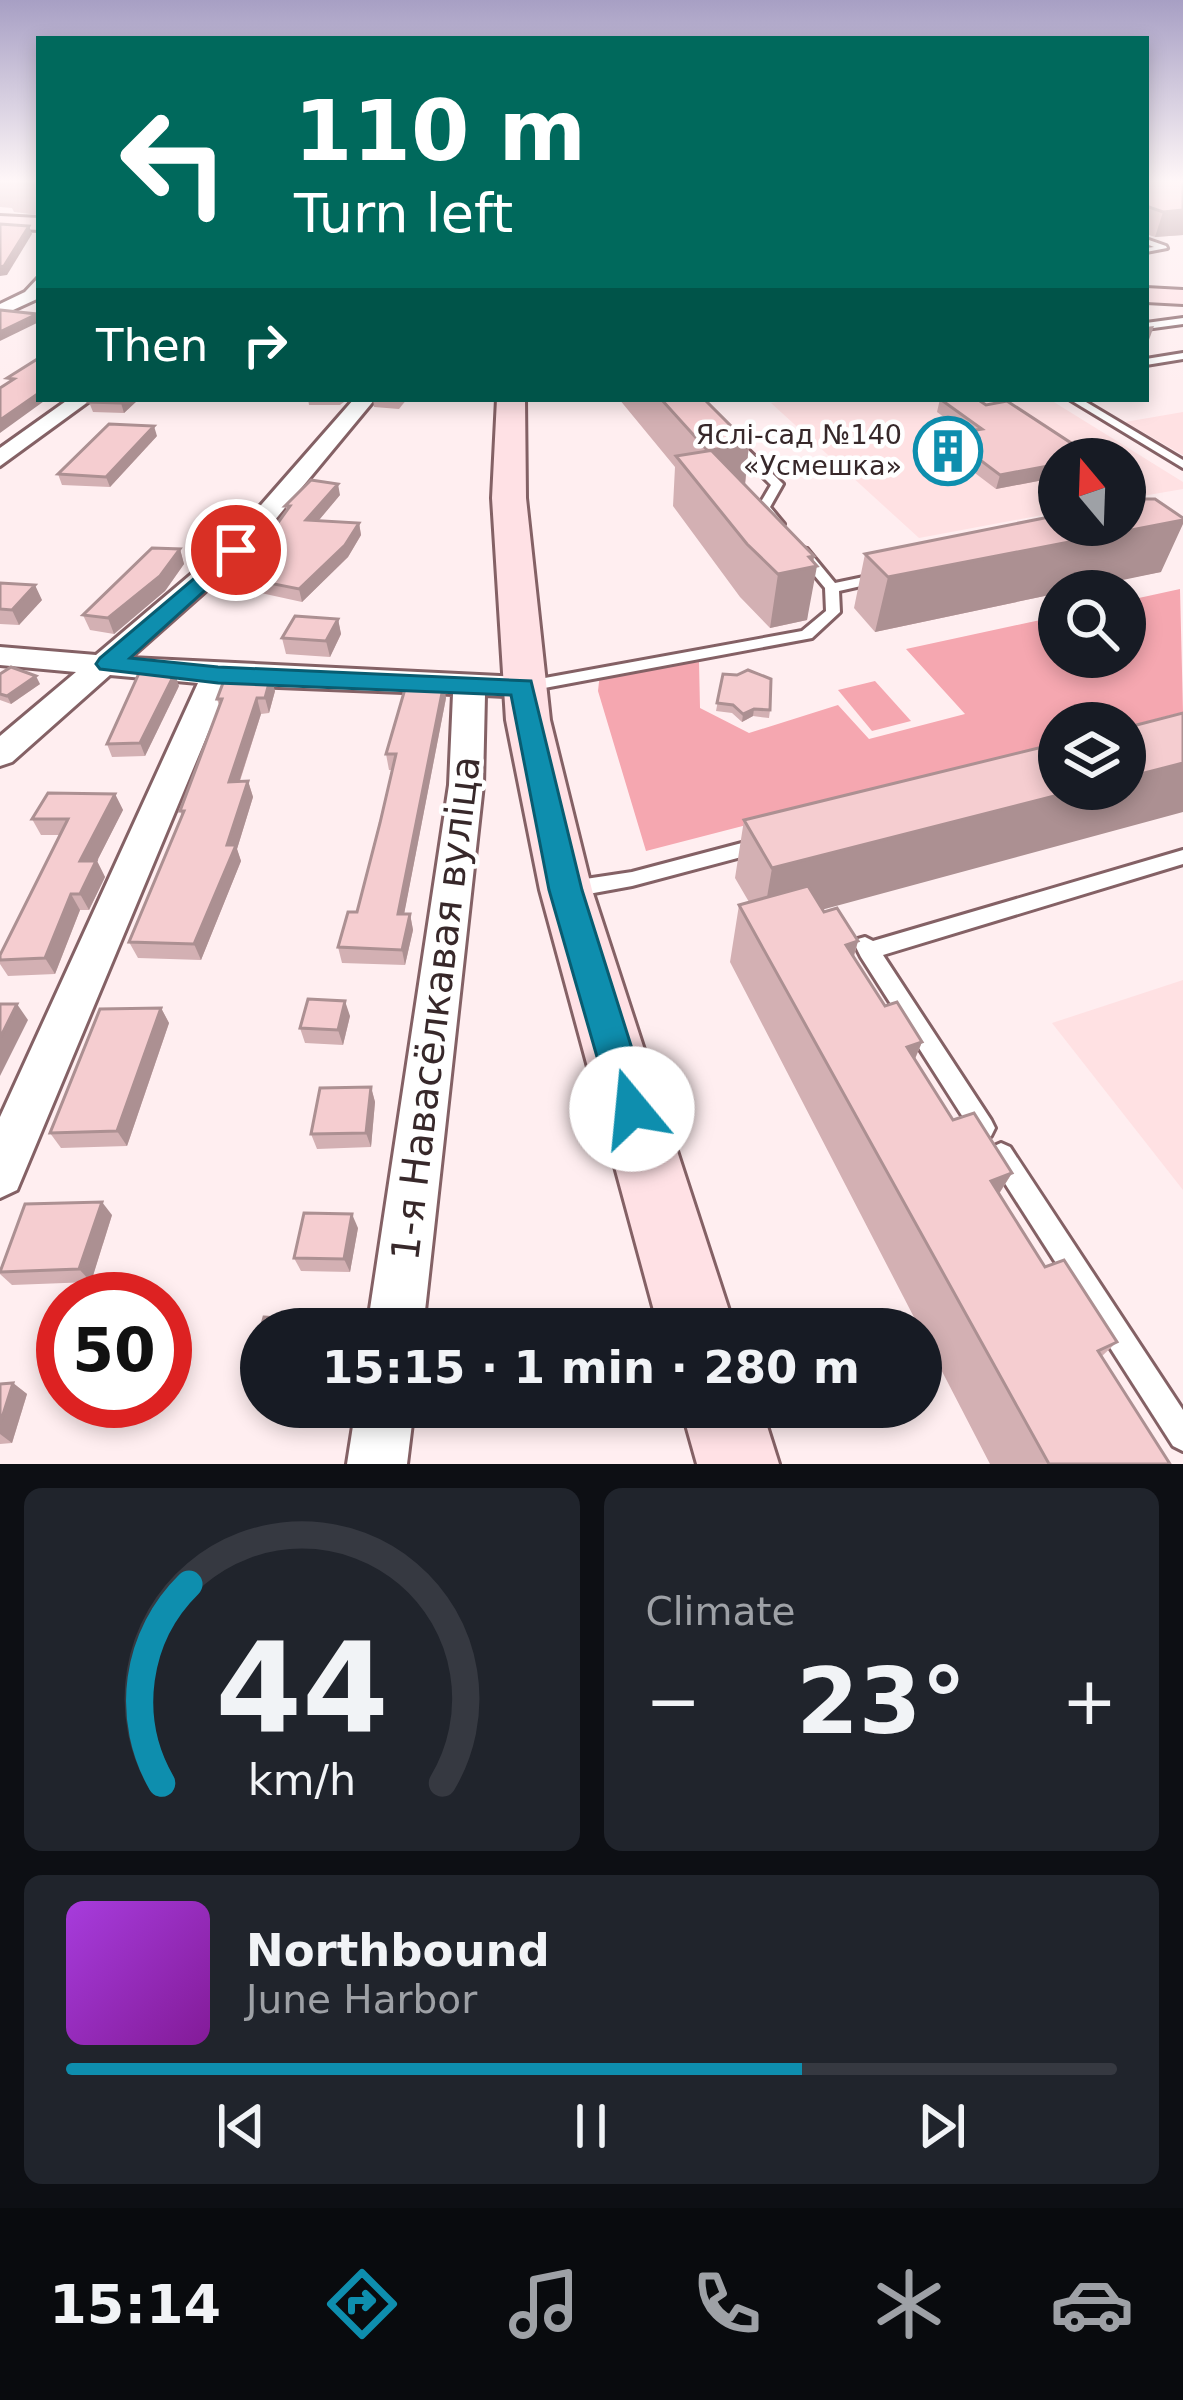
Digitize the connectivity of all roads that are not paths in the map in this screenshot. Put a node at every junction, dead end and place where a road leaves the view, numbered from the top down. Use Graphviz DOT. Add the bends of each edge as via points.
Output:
graph roads {
  1 [pos="36,286"];
  2 [pos="1149,295"];
  3 [pos="1183,297"];
  4 [pos="0,311"];
  5 [pos="1183,321"];
  6 [pos="1149,326"];
  7 [pos="1183,356"];
  8 [pos="1149,362"];
  9 [pos="78,402"];
  10 [pos="362,402"];
  11 [pos="511,402"];
  12 [pos="1079,402"];
  13 [pos="718,428"];
  14 [pos="0,459"];
  15 [pos="1183,465"];
  16 [pos="895,574"];
  17 [pos="832,588"];
  18 [pos="0,656"];
  19 [pos="109,664"];
  20 [pos="218,675"];
  21 [pos="469,687"];
  22 [pos="522,687"];
  23 [pos="0,754"];
  24 [pos="767,843"];
  25 [pos="1183,857"];
  26 [pos="566,890"];
  27 [pos="0,1173"];
  28 [pos="398,1308"];
  29 [pos="691,1308"];
  30 [pos="382,1428"];
  31 [pos="727,1428"];
  32 [pos="1183,1436"];
  33 [pos="377,1464"];
  34 [pos="738,1464"];
  1 -- 4 [label="street"];
  2 -- 3 [label="main road"];
  5 -- 6 [label="lane"];
  7 -- 8 [label="lane"];
  9 -- 14 [label="street"];
  10 -- 19 [label="street" via="236,550"];
  11 -- 22 [label="main road" via="508,498"];
  12 -- 15 [label="lane"];
  13 -- 17 [label="lane" via="777,484 764,507"];
  16 -- 17 [label="lane"];
  17 -- 22 [label="lane" via="833,612 807,635"];
  18 -- 19 [label="street"];
  19 -- 20 [label="street"];
  19 -- 23 [label="street"];
  20 -- 21 [label="street"];
  20 -- 27 [label="street"];
  21 -- 22 [label="street"];
  21 -- 28 [label="street, 1-я Навасёлкавая вуліца" via="466,785"];
  22 -- 26 [label="main road"];
  24 -- 26 [label="lane"];
  25 -- 32 [label="lane" via="866,948"];
  26 -- 29 [label="main road"];
  30 -- 33 [label="street"];
  31 -- 34 [label="main road"];
}
